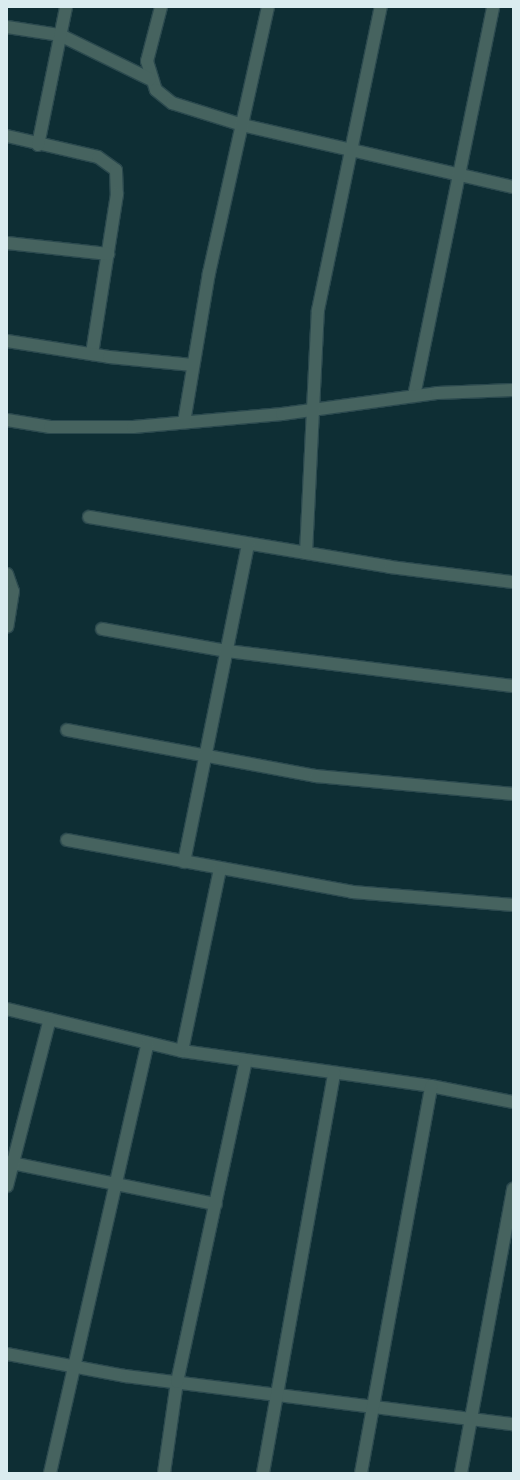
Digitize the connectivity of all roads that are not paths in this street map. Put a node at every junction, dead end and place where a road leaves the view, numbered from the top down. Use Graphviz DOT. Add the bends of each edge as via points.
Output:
graph roads {
  1 [pos="66,7"];
  2 [pos="161,7"];
  3 [pos="268,7"];
  4 [pos="381,7"];
  5 [pos="493,7"];
  6 [pos="7,26"];
  7 [pos="60,35"];
  8 [pos="150,79"];
  9 [pos="242,125"];
  10 [pos="7,136"];
  11 [pos="38,145"];
  12 [pos="350,151"];
  13 [pos="460,175"];
  14 [pos="513,187"];
  15 [pos="7,243"];
  16 [pos="108,254"];
  17 [pos="7,341"];
  18 [pos="92,354"];
  19 [pos="193,365"];
  20 [pos="513,390"];
  21 [pos="414,396"];
  22 [pos="315,409"];
  23 [pos="7,420"];
  24 [pos="184,422"];
  25 [pos="90,516"];
  26 [pos="248,544"];
  27 [pos="306,553"];
  28 [pos="7,574"];
  29 [pos="513,582"];
  30 [pos="7,627"];
  31 [pos="102,629"];
  32 [pos="227,651"];
  33 [pos="513,686"];
  34 [pos="67,730"];
  35 [pos="205,757"];
  36 [pos="513,794"];
  37 [pos="67,840"];
  38 [pos="184,862"];
  39 [pos="220,869"];
  40 [pos="513,905"];
  41 [pos="7,1009"];
  42 [pos="50,1019"];
  43 [pos="148,1043"];
  44 [pos="182,1051"];
  45 [pos="246,1061"];
  46 [pos="334,1073"];
  47 [pos="431,1086"];
  48 [pos="513,1102"];
  49 [pos="10,1163"];
  50 [pos="116,1184"];
  51 [pos="7,1186"];
  52 [pos="513,1189"];
  53 [pos="216,1204"];
  54 [pos="509,1230"];
  55 [pos="7,1354"];
  56 [pos="74,1368"];
  57 [pos="178,1382"];
  58 [pos="278,1393"];
  59 [pos="373,1406"];
  60 [pos="471,1419"];
  61 [pos="513,1424"];
  62 [pos="50,1473"];
  63 [pos="164,1473"];
  64 [pos="263,1473"];
  65 [pos="361,1473"];
  66 [pos="461,1473"];
  1 -- 7 [label="street"];
  2 -- 8 [label="street" via="147,62"];
  3 -- 9 [label="street"];
  4 -- 12 [label="street"];
  5 -- 13 [label="street"];
  6 -- 7 [label="street"];
  7 -- 8 [label="street"];
  7 -- 11 [label="street"];
  8 -- 9 [label="street" via="156,90 172,103"];
  9 -- 12 [label="street"];
  9 -- 19 [label="street"];
  10 -- 11 [label="street"];
  11 -- 16 [label="street" via="98,157 116,170 117,194"];
  12 -- 13 [label="street"];
  12 -- 22 [label="street" via="318,310"];
  13 -- 14 [label="street"];
  13 -- 21 [label="street"];
  15 -- 16 [label="street"];
  16 -- 18 [label="street"];
  17 -- 18 [label="street"];
  18 -- 19 [label="street"];
  19 -- 24 [label="street"];
  20 -- 21 [label="street"];
  21 -- 22 [label="street"];
  22 -- 24 [label="street"];
  22 -- 27 [label="street"];
  23 -- 24 [label="street" via="85,428"];
  25 -- 26 [label="street"];
  26 -- 27 [label="street"];
  26 -- 32 [label="street"];
  27 -- 29 [label="street"];
  28 -- 30 [label="street" via="13,591"];
  31 -- 32 [label="street"];
  32 -- 33 [label="street"];
  32 -- 35 [label="street"];
  34 -- 35 [label="street"];
  35 -- 36 [label="street" via="316,776"];
  35 -- 38 [label="street"];
  37 -- 38 [label="street"];
  38 -- 39 [label="street"];
  39 -- 40 [label="street" via="352,892"];
  39 -- 44 [label="street"];
  41 -- 42 [label="street"];
  42 -- 43 [label="street"];
  42 -- 49 [label="street"];
  43 -- 44 [label="street"];
  43 -- 50 [label="street"];
  44 -- 45 [label="street"];
  45 -- 46 [label="street"];
  45 -- 53 [label="street"];
  46 -- 47 [label="street"];
  46 -- 58 [label="street"];
  47 -- 48 [label="street"];
  47 -- 59 [label="street"];
  49 -- 50 [label="street"];
  49 -- 51 [label="street"];
  50 -- 53 [label="street"];
  50 -- 56 [label="street"];
  52 -- 54 [label="street"];
  53 -- 57 [label="street"];
  54 -- 60 [label="street"];
  55 -- 56 [label="street"];
  56 -- 57 [label="street"];
  56 -- 62 [label="street"];
  57 -- 58 [label="street"];
  57 -- 63 [label="street"];
  58 -- 59 [label="street"];
  58 -- 64 [label="street"];
  59 -- 60 [label="street"];
  59 -- 65 [label="street"];
  60 -- 61 [label="street"];
  60 -- 66 [label="street"];
}
